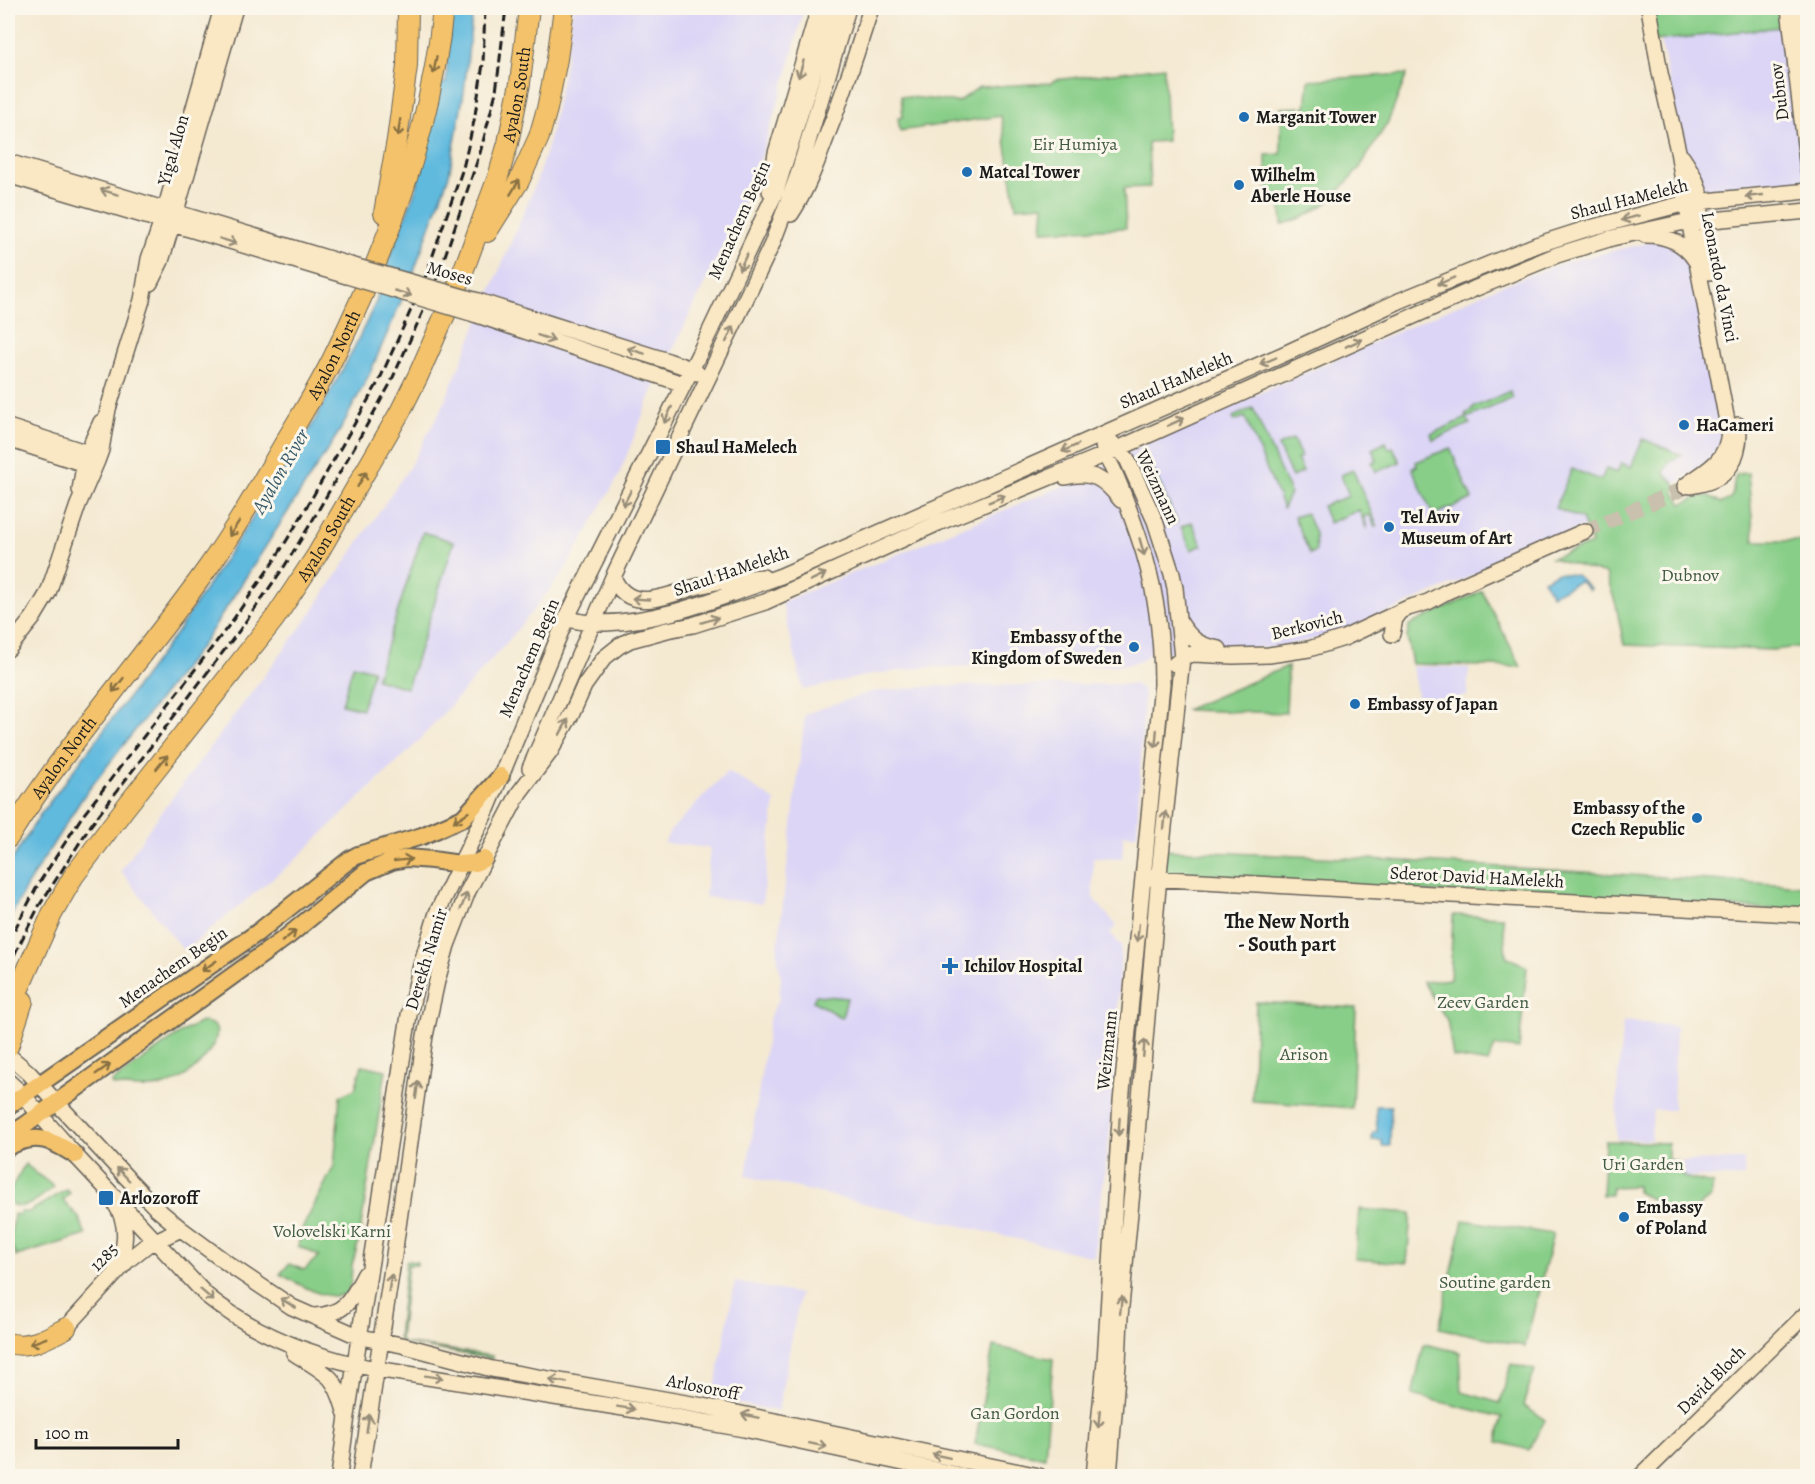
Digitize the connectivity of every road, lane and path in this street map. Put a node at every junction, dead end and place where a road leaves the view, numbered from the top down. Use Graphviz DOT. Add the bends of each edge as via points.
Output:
graph roads {
  1 [pos="222,8"];
  2 [pos="235,8"];
  3 [pos="408,8"];
  4 [pos="443,8"];
  5 [pos="529,8"];
  6 [pos="564,8"];
  7 [pos="833,8"];
  8 [pos="848,8"];
  9 [pos="871,8"];
  10 [pos="1648,8"];
  11 [pos="1789,8"];
  12 [pos="1800,8"];
  13 [pos="818,9"];
  14 [pos="1808,69"];
  15 [pos="8,162"];
  16 [pos="1808,171"];
  17 [pos="8,176"];
  18 [pos="1806,189"];
  19 [pos="1694,202"];
  20 [pos="769,209"];
  21 [pos="1808,211"];
  22 [pos="169,217"];
  23 [pos="1712,220"];
  24 [pos="1690,222"];
  25 [pos="1612,238"];
  26 [pos="772,244"];
  27 [pos="376,262"];
  28 [pos="1698,263"];
  29 [pos="462,273"];
  30 [pos="476,308"];
  31 [pos="691,369"];
  32 [pos="683,384"];
  33 [pos="705,386"];
  34 [pos="8,427"];
  35 [pos="1103,433"];
  36 [pos="8,439"];
  37 [pos="1731,448"];
  38 [pos="1111,452"];
  39 [pos="90,459"];
  40 [pos="1030,486"];
  41 [pos="1685,487"];
  42 [pos="1127,507"];
  43 [pos="1585,531"];
  44 [pos="781,576"];
  45 [pos="613,577"];
  46 [pos="765,602"];
  47 [pos="566,619"];
  48 [pos="1179,621"];
  49 [pos="592,623"];
  50 [pos="1396,623"];
  51 [pos="1159,628"];
  52 [pos="8,649"];
  53 [pos="1278,654"];
  54 [pos="1182,658"];
  55 [pos="1162,684"];
  56 [pos="77,739"];
  57 [pos="501,776"];
  58 [pos="519,793"];
  59 [pos="125,808"];
  60 [pos="8,820"];
  61 [pos="8,838"];
  62 [pos="484,859"];
  63 [pos="460,864"];
  64 [pos="1151,878"];
  65 [pos="1808,915"];
  66 [pos="8,1013"];
  67 [pos="8,1047"];
  68 [pos="8,1055"];
  69 [pos="34,1078"];
  70 [pos="8,1081"];
  71 [pos="22,1095"];
  72 [pos="56,1103"];
  73 [pos="8,1106"];
  74 [pos="39,1115"];
  75 [pos="9,1139"];
  76 [pos="75,1155"];
  77 [pos="106,1189"];
  78 [pos="181,1229"];
  79 [pos="155,1241"];
  80 [pos="371,1263"];
  81 [pos="110,1277"];
  82 [pos="1808,1312"];
  83 [pos="313,1317"];
  84 [pos="66,1328"];
  85 [pos="360,1337"];
  86 [pos="275,1338"];
  87 [pos="381,1341"];
  88 [pos="8,1343"];
  89 [pos="355,1365"];
  90 [pos="376,1369"];
  91 [pos="347,1416"];
  92 [pos="339,1476"];
  93 [pos="360,1476"];
  94 [pos="964,1476"];
  95 [pos="1039,1476"];
  96 [pos="1094,1476"];
  97 [pos="1109,1476"];
  98 [pos="1641,1476"];
  1 -- 22 [label="street, Yigal Alon"];
  2 -- 22 [label="street, Yigal Alon"];
  3 -- 27 [label="highway, one-way" via="407,66"];
  4 -- 27 [label="highway, Ayalon North, one-way" via="421,131"];
  5 -- 29 [label="highway, Ayalon South" via="508,143"];
  29 -- 6 [label="highway, one-way" via="519,181 539,137"];
  7 -- 20 [label="street, Menachem Begin"];
  8 -- 26 [label="street, Menachem Begin" via="798,175"];
  9 -- 26 [label="street" via="817,162 799,202"];
  10 -- 19 [label="street" via="1678,151 1696,178"];
  11 -- 16 [label="street, Dubnov"];
  12 -- 14 [label="street, Dubnov"];
  13 -- 20 [label="street, one-way" via="776,153"];
  22 -- 15 [label="street, one-way"];
  17 -- 22 [label="street"];
  18 -- 19 [label="street, Shaul HaMelekh, one-way"];
  19 -- 24 [label="street" via="1700,212"];
  19 -- 35 [label="street, Shaul HaMelekh, one-way" via="1586,229 1487,264"];
  20 -- 31 [label="street, Menachem Begin, one-way"];
  21 -- 23 [label="street, Shaul HaMelekh"];
  22 -- 30 [label="street, Moses, bridge"];
  22 -- 39 [label="street, Yigal Alon" via="161,261 142,300"];
  23 -- 24 [label="street, Shaul HaMelekh"];
  23 -- 37 [label="street, Leonardo da Vinci" via="1705,233 1706,249 1739,430"];
  24 -- 25 [label="street, Shaul HaMelekh"];
  24 -- 28 [label="street, Leonardo da Vinci"];
  25 -- 28 [label="street" via="1661,236 1686,248"];
  38 -- 25 [label="street, Shaul HaMelekh, one-way" via="1474,289 1557,255"];
  33 -- 26 [label="street, Menachem Begin, one-way"];
  27 -- 56 [label="highway, Ayalon North, one-way" via="333,358 241,518"];
  28 -- 37 [label="street, Leonardo da Vinci"];
  59 -- 29 [label="highway, Ayalon South, one-way" via="264,634 317,555 400,412"];
  31 -- 30 [label="street, Moses, one-way"];
  30 -- 32 [label="street, Moses, one-way"];
  31 -- 32 [label="street, Menachem Begin"];
  31 -- 33 [label="street"];
  32 -- 47 [label="street, Menachem Begin, one-way"];
  33 -- 45 [label="street, Menachem Begin"];
  34 -- 39 [label="street"];
  35 -- 38 [label="street, Weizmann"];
  35 -- 44 [label="street, Shaul HaMelekh, one-way"];
  36 -- 39 [label="street"];
  37 -- 41 [label="street"];
  38 -- 40 [label="street, Shaul HaMelekh"];
  38 -- 42 [label="street, Weizmann"];
  38 -- 48 [label="street, Weizmann" via="1127,459 1155,521 1172,574"];
  39 -- 52 [label="street, Yigal Alon" via="48,593"];
  40 -- 42 [label="street" via="1086,475 1103,480"];
  46 -- 40 [label="street, Shaul HaMelekh, one-way"];
  42 -- 51 [label="street, Weizmann, one-way" via="1154,592"];
  43 -- 50 [label="street, Berkovich" via="1446,592"];
  44 -- 45 [label="street, one-way" via="737,579 641,600 621,592"];
  44 -- 49 [label="street, Shaul HaMelekh" via="667,613"];
  45 -- 49 [label="street, Menachem Begin"];
  58 -- 46 [label="street, Derekh Namir, one-way" via="550,753 594,670 614,650 630,640"];
  47 -- 49 [label="street, Shaul HaMelekh"];
  47 -- 57 [label="street, Menachem Begin"];
  48 -- 53 [label="street" via="1188,635 1204,646"];
  48 -- 54 [label="street, Weizmann"];
  49 -- 58 [label="street, Menachem Begin"];
  50 -- 53 [label="street, Berkovich"];
  50 -- 54 [label="street, Berkovich" via="1346,645 1283,661 1236,663"];
  51 -- 54 [label="street, Weizmann" via="1171,650"];
  51 -- 55 [label="street, Weizmann"];
  53 -- 54 [label="street, Berkovich" via="1193,654"];
  54 -- 55 [label="street"];
  64 -- 54 [label="street, Weizmann, one-way"];
  55 -- 64 [label="street, Weizmann, one-way"];
  56 -- 60 [label="highway"];
  56 -- 61 [label="highway, Ayalon North"];
  57 -- 63 [label="street, Derekh Namir"];
  57 -- 69 [label="main road, Menachem Begin, one-way" via="463,818 349,860 257,933"];
  58 -- 62 [label="street, Derekh Namir"];
  59 -- 66 [label="highway, Ayalon South" via="52,914"];
  59 -- 67 [label="highway" via="81,881 39,966"];
  62 -- 63 [label="main road"];
  87 -- 62 [label="street, Derekh Namir, one-way" via="428,1018 447,945"];
  72 -- 63 [label="main road, one-way" via="288,936 366,872 407,858"];
  63 -- 80 [label="street, Derekh Namir" via="437,913 411,1005"];
  64 -- 65 [label="street, Sderot David HaMelekh"];
  64 -- 96 [label="street, Weizmann, one-way" via="1120,1111"];
  97 -- 64 [label="street, Weizmann, one-way"];
  68 -- 69 [label="street, Arlosoroff"];
  69 -- 71 [label="main road, Menachem Begin"];
  69 -- 72 [label="street, Arlosoroff"];
  70 -- 71 [label="street"];
  71 -- 73 [label="main road, Menachem Begin"];
  71 -- 74 [label="street"];
  72 -- 74 [label="main road"];
  78 -- 72 [label="street, Arlosoroff, one-way"];
  74 -- 75 [label="main road"];
  74 -- 76 [label="street"];
  75 -- 76 [label="main road" via="53,1142"];
  76 -- 77 [label="street"];
  77 -- 79 [label="street"];
  77 -- 81 [label="street" via="120,1211 125,1242 122,1257"];
  78 -- 79 [label="street, 1285"];
  83 -- 78 [label="street, Arlosoroff, one-way" via="292,1307"];
  79 -- 81 [label="street, 1285"];
  79 -- 86 [label="street, one-way" via="218,1305"];
  80 -- 83 [label="street" via="347,1304 331,1314"];
  80 -- 85 [label="street, Derekh Namir"];
  81 -- 84 [label="street, 1285"];
  82 -- 98 [label="street, David Bloch"];
  83 -- 85 [label="street, Arlosoroff"];
  84 -- 88 [label="highway, one-way" via="38,1343"];
  85 -- 87 [label="street, Arlosoroff"];
  85 -- 89 [label="street, Derekh Namir"];
  86 -- 89 [label="street, Arlosoroff"];
  86 -- 91 [label="street" via="331,1380"];
  87 -- 90 [label="street, Derekh Namir"];
  95 -- 87 [label="street, Arlosoroff, one-way" via="703,1407 492,1370"];
  89 -- 90 [label="street, Arlosoroff"];
  89 -- 91 [label="street, Derekh Namir"];
  93 -- 90 [label="street, Derekh Namir, one-way"];
  90 -- 94 [label="street, Arlosoroff, one-way" via="625,1408"];
  91 -- 92 [label="street, Derekh Namir"];
}
